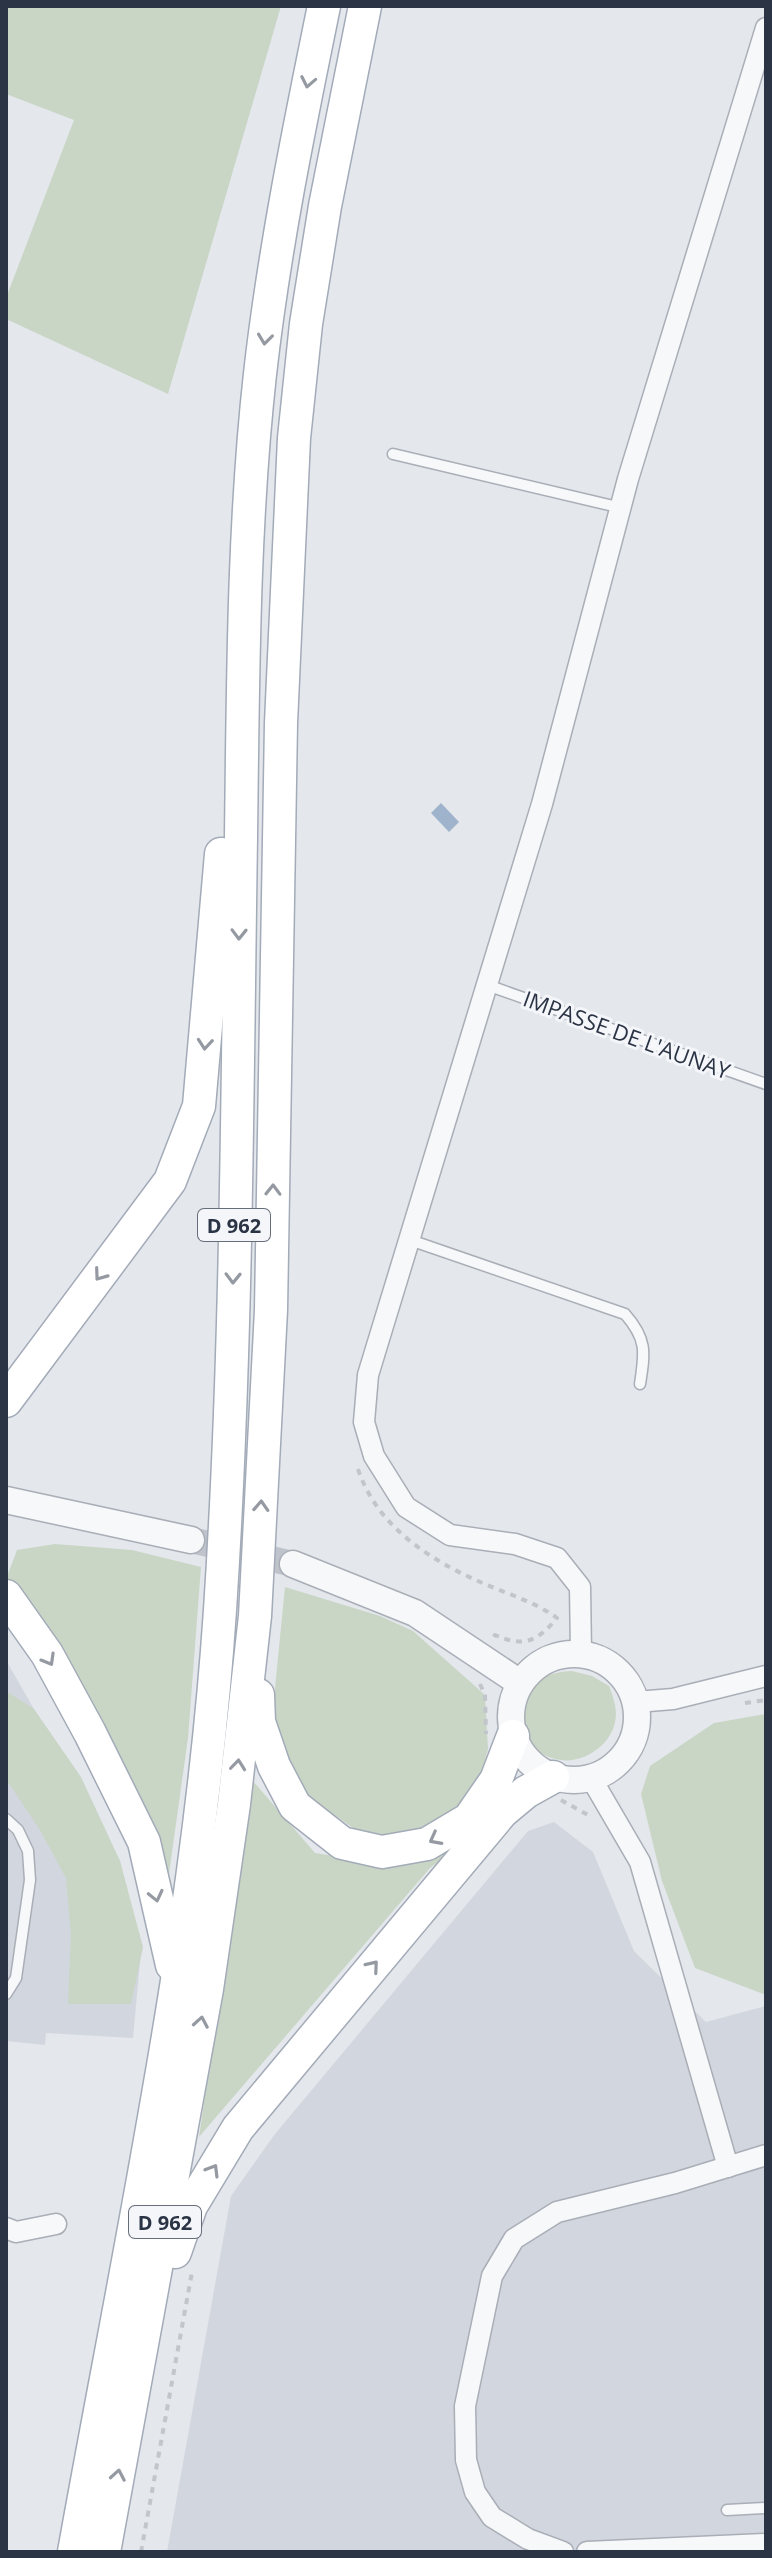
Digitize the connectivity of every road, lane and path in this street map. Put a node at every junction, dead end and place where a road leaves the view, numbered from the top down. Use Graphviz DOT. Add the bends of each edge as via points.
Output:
graph roads {
  1 [pos="324,6"];
  2 [pos="365,6"];
  3 [pos="766,28"];
  4 [pos="255,436"];
  5 [pos="393,454"];
  6 [pos="622,508"];
  7 [pos="487,985"];
  8 [pos="766,1084"];
  9 [pos="410,1240"];
  10 [pos="640,1384"];
  11 [pos="6,1401"];
  12 [pos="356,1465"];
  13 [pos="6,1500"];
  14 [pos="191,1540"];
  15 [pos="293,1564"];
  16 [pos="6,1596"];
  17 [pos="255,1616"];
  18 [pos="495,1635"];
  19 [pos="581,1653"];
  20 [pos="766,1676"];
  21 [pos="520,1683"];
  22 [pos="636,1702"];
  23 [pos="513,1736"];
  24 [pos="553,1777"];
  25 [pos="591,1778"];
  26 [pos="6,1819"];
  27 [pos="177,1986"];
  28 [pos="6,1994"];
  29 [pos="766,2155"];
  30 [pos="728,2167"];
  31 [pos="56,2224"];
  32 [pos="6,2228"];
  33 [pos="192,2270"];
  34 [pos="142,2345"];
  35 [pos="766,2508"];
  36 [pos="727,2510"];
  37 [pos="766,2544"];
  38 [pos="74,2552"];
  39 [pos="104,2552"];
  40 [pos="141,2552"];
  41 [pos="563,2552"];
  42 [pos="587,2552"];
  1 -- 4 [label="main road, D 962, one-way" via="285,201"];
  17 -- 2 [label="main road, D 962, one-way" via="271,1310 281,723 294,438 325,206"];
  3 -- 6 [label="street"];
  4 -- 11 [label="main road, one-way" via="199,1106 170,1181"];
  4 -- 27 [label="main road, D 962, one-way" via="243,726 228,1459 220,1615"];
  5 -- 6 [label="lane"];
  6 -- 7 [label="street"];
  7 -- 8 [label="lane, IMPASSE DE L'AUNAY"];
  7 -- 9 [label="street"];
  9 -- 10 [label="lane" via="625,1314 644,1343"];
  9 -- 19 [label="street" via="368,1375 364,1422 374,1456 406,1507 450,1535 515,1544 557,1558 580,1587"];
  12 -- 18 [label="path" via="385,1520 416,1546 557,1618 538,1638 511,1643"];
  13 -- 14 [label="street"];
  15 -- 21 [label="street" via="415,1613"];
  16 -- 27 [label="main road, one-way" via="47,1654 144,1842"];
  23 -- 17 [label="main road, one-way" via="496,1780 469,1819 427,1844 382,1852 342,1843 295,1806 274,1766 259,1722"];
  34 -- 17 [label="main road, D 962, one-way" via="209,1974"];
  19 -- 21 [label="street" via="546,1659"];
  19 -- 22 [label="street" via="616,1669"];
  20 -- 22 [label="street" via="673,1699"];
  21 -- 23 [label="street" via="512,1700"];
  22 -- 25 [label="street" via="633,1740 623,1757"];
  23 -- 24 [label="street" via="536,1768"];
  24 -- 25 [label="street"];
  34 -- 24 [label="main road, one-way" via="191,2206 238,2128 502,1812"];
  25 -- 30 [label="street" via="640,1862"];
  26 -- 28 [label="lane" via="28,1851 30,1880 16,1978"];
  27 -- 38 [label="main road, D 962"];
  29 -- 30 [label="street"];
  30 -- 41 [label="street" via="557,2212 514,2239 492,2276 465,2406 466,2460 475,2492 492,2517"];
  31 -- 32 [label="street" via="16,2232"];
  33 -- 40 [label="path"];
  39 -- 34 [label="main road, D 962, one-way"];
  35 -- 36 [label="lane"];
  37 -- 42 [label="street"];
}
